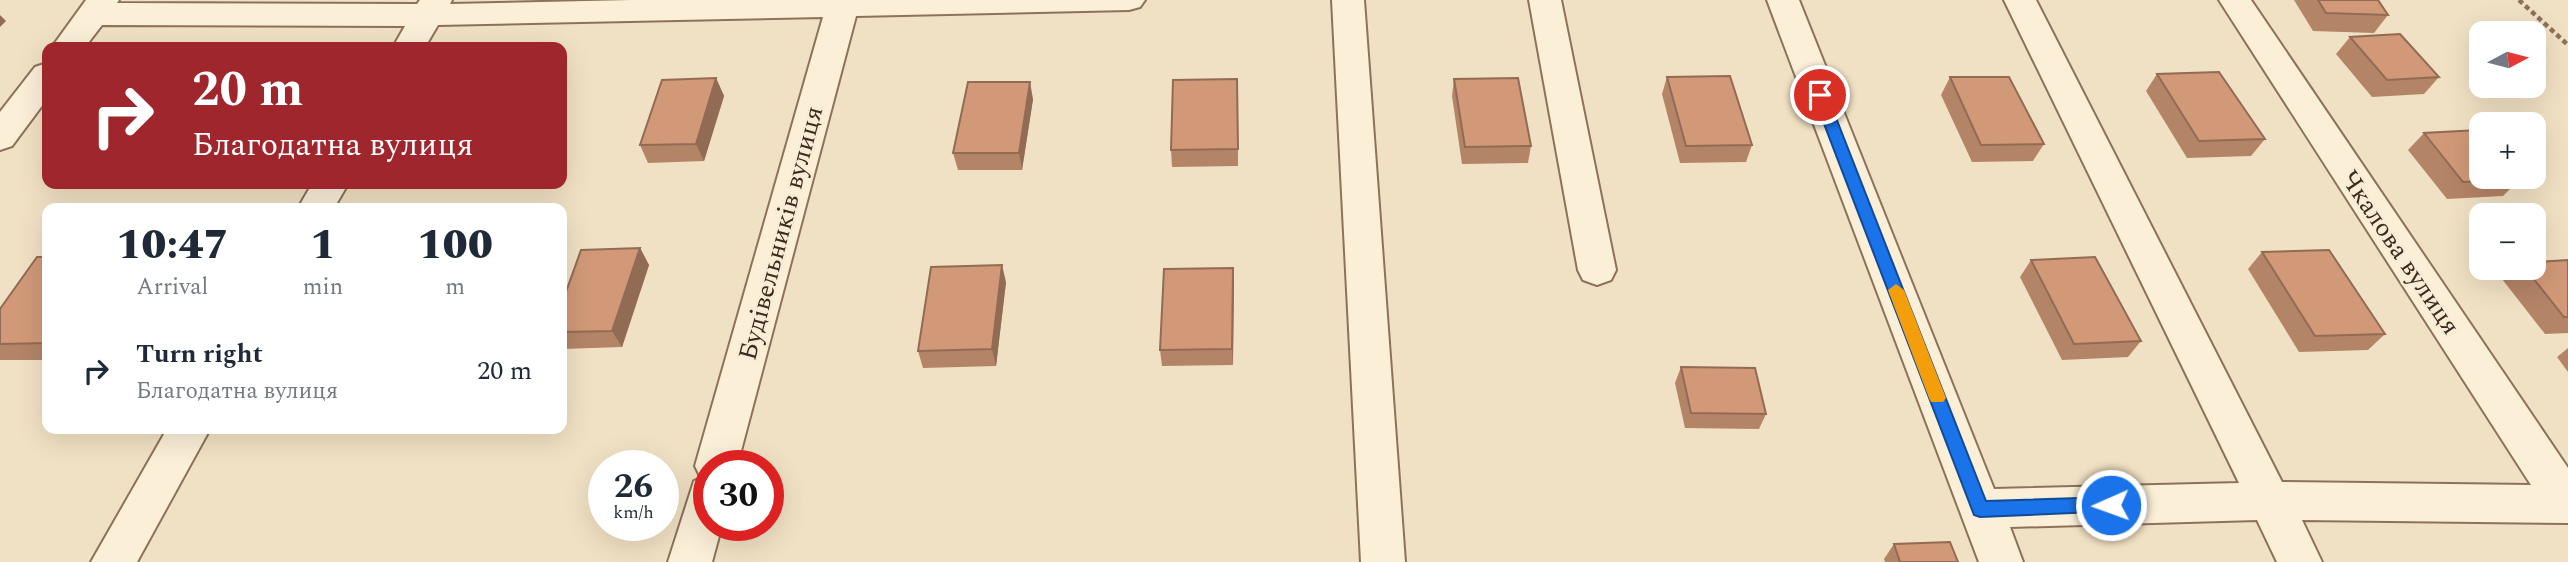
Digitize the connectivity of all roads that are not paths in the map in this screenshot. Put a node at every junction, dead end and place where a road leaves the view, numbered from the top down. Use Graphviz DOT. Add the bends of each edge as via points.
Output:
graph roads {
  1 [pos="1129,0"];
  2 [pos="1348,0"];
  3 [pos="1545,0"];
  4 [pos="1783,0"];
  5 [pos="2020,0"];
  6 [pos="2235,0"];
  7 [pos="843,2"];
  8 [pos="98,7"];
  9 [pos="432,7"];
  10 [pos="72,42"];
  11 [pos="412,42"];
  12 [pos="42,82"];
  13 [pos="0,137"];
  14 [pos="1597,270"];
  15 [pos="186,434"];
  16 [pos="720,450"];
  17 [pos="2268,501"];
  18 [pos="2568,504"];
  19 [pos="1980,509"];
  20 [pos="696,541"];
  21 [pos="113,562"];
  22 [pos="690,562"];
  23 [pos="1382,562"];
  24 [pos="2001,562"];
  25 [pos="2300,562"];
  1 -- 7 [label="street"];
  2 -- 23 [label="street"];
  3 -- 14 [label="street"];
  4 -- 19 [label="street"];
  5 -- 17 [label="street"];
  6 -- 18 [label="street, Чкалова вулиця"];
  7 -- 9 [label="street"];
  7 -- 16 [label="street, Будівельників вулиця"];
  8 -- 9 [label="street"];
  8 -- 10 [label="street"];
  9 -- 11 [label="street"];
  12 -- 13 [label="street"];
  15 -- 21 [label="street"];
  17 -- 18 [label="street"];
  17 -- 19 [label="street"];
  17 -- 25 [label="street"];
  19 -- 24 [label="street"];
  20 -- 22 [label="street"];
}
